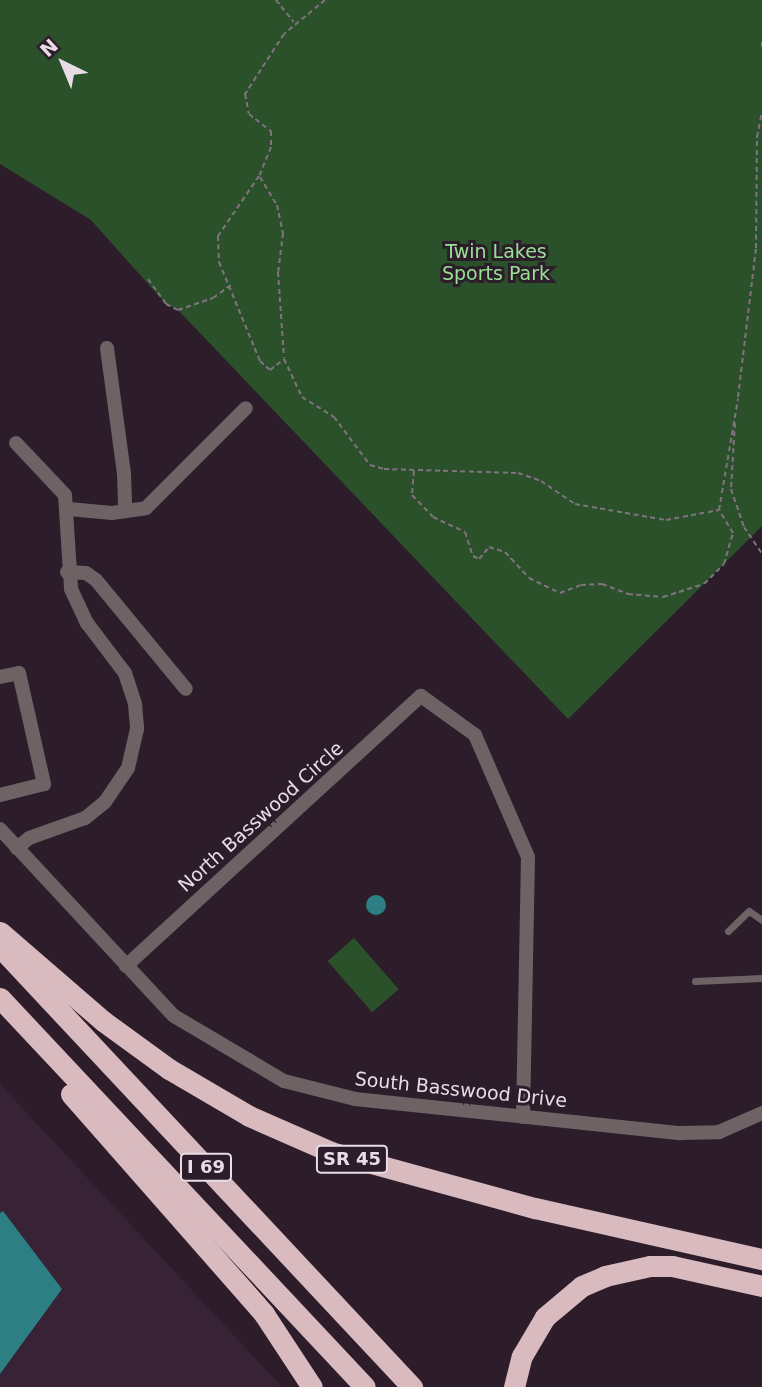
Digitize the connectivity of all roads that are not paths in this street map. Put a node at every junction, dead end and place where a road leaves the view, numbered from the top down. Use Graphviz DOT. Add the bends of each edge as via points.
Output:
graph roads {
  1 [pos="107,348"];
  2 [pos="246,408"];
  3 [pos="16,443"];
  4 [pos="69,509"];
  5 [pos="125,511"];
  6 [pos="67,572"];
  7 [pos="0,677"];
  8 [pos="186,689"];
  9 [pos="0,795"];
  10 [pos="0,829"];
  11 [pos="18,848"];
  12 [pos="762,920"];
  13 [pos="728,931"];
  14 [pos="0,932"];
  15 [pos="0,947"];
  16 [pos="126,966"];
  17 [pos="762,978"];
  18 [pos="695,981"];
  19 [pos="0,999"];
  20 [pos="762,1114"];
  21 [pos="523,1117"];
  22 [pos="762,1259"];
  23 [pos="762,1286"];
  24 [pos="312,1387"];
  25 [pos="365,1387"];
  26 [pos="412,1387"];
  27 [pos="514,1387"];
  1 -- 5 [label="street"];
  2 -- 5 [label="street" via="152,504"];
  3 -- 4 [label="street" via="59,485"];
  4 -- 5 [label="street"];
  4 -- 6 [label="street"];
  6 -- 8 [label="street" via="86,573 96,580"];
  6 -- 11 [label="street" via="80,611 128,682 136,716 135,742 121,781 96,810 71,825 29,838"];
  7 -- 9 [label="street" via="19,673 44,784"];
  10 -- 11 [label="street, South Basswood Drive"];
  11 -- 16 [label="street, South Basswood Drive"];
  12 -- 13 [label="lane" via="749,911"];
  14 -- 22 [label="highway, SR 45" via="103,1021 169,1069 249,1116 331,1152 509,1201"];
  15 -- 26 [label="highway, I 69"];
  16 -- 21 [label="street, South Basswood Drive" via="174,1016 284,1081 355,1099"];
  16 -- 21 [label="street, North Basswood Circle" via="421,696 475,735 528,857"];
  17 -- 18 [label="lane"];
  19 -- 24 [label="highway" via="50,1070 264,1314"];
  19 -- 25 [label="highway, I 69"];
  20 -- 21 [label="street, South Basswood Drive" via="734,1128 702,1134"];
  23 -- 27 [label="highway" via="672,1266 605,1276 582,1286 545,1317 522,1356"];
}
